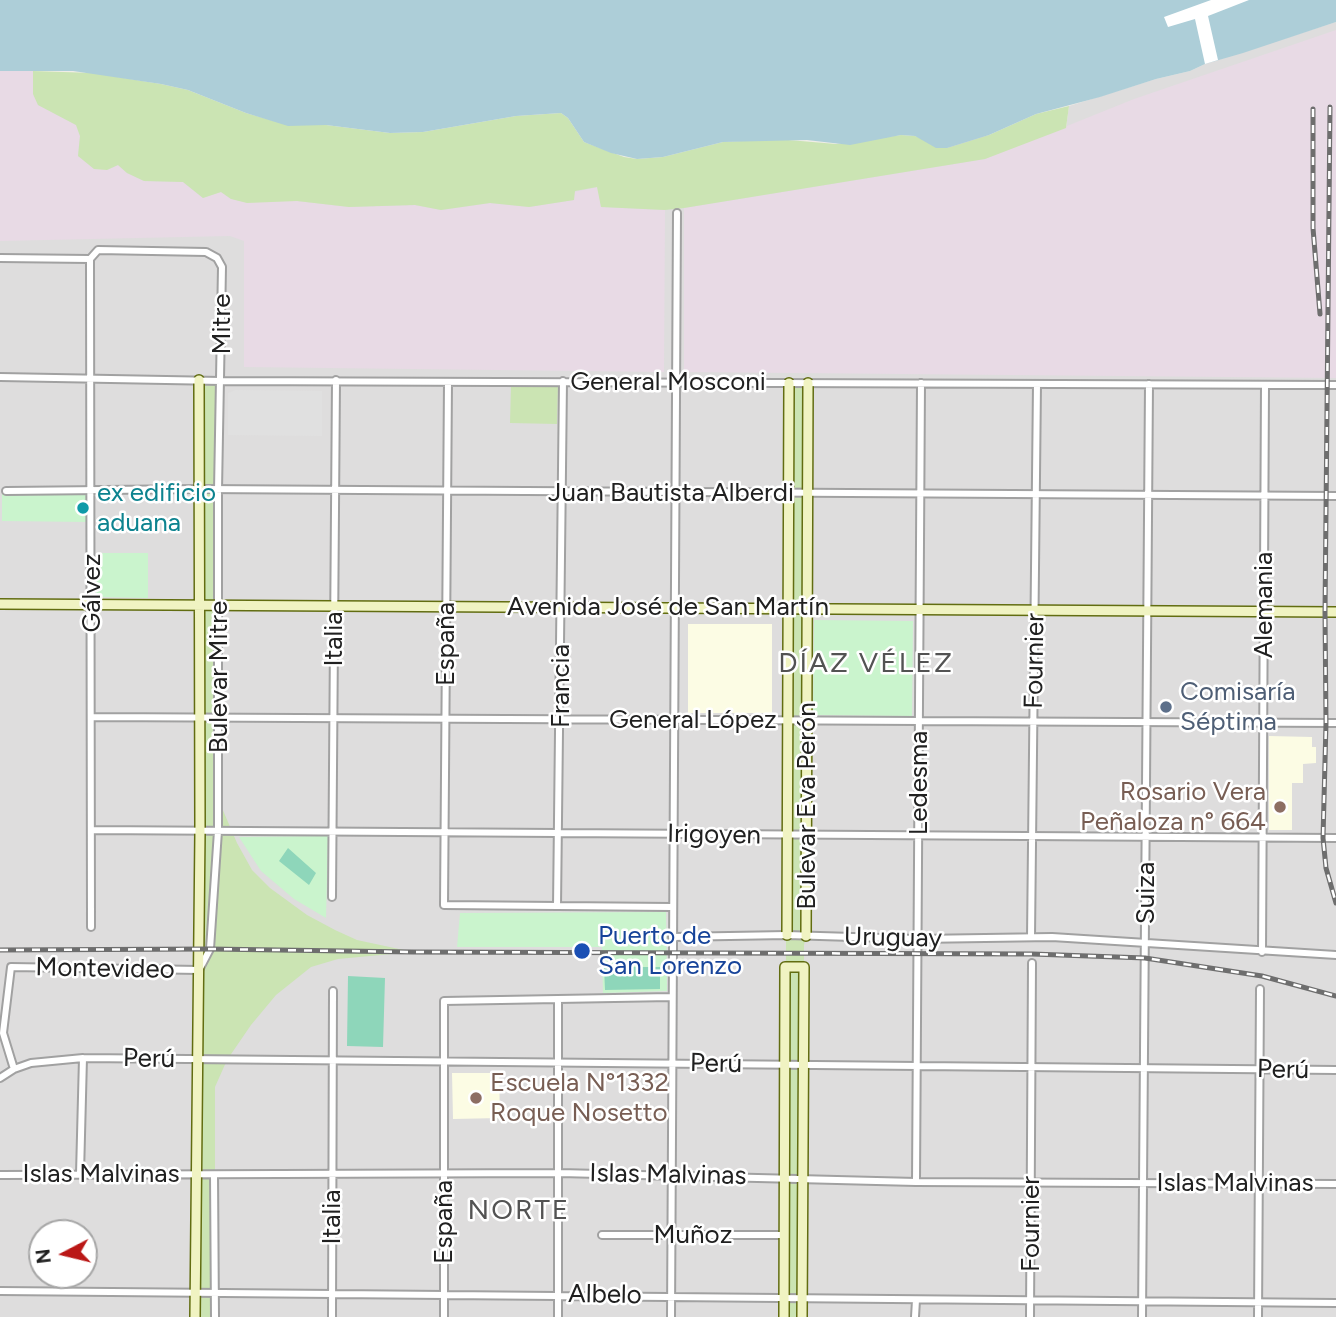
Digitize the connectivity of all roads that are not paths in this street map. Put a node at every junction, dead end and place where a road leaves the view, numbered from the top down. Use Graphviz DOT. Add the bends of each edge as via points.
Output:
graph roads {
  1 [pos="677,213"];
  2 [pos="0,258"];
  3 [pos="90,259"];
  4 [pos="0,377"];
  5 [pos="91,380"];
  6 [pos="200,380"];
  7 [pos="336,380"];
  8 [pos="221,381"];
  9 [pos="563,381"];
  10 [pos="448,382"];
  11 [pos="676,382"];
  12 [pos="789,383"];
  13 [pos="808,383"];
  14 [pos="922,383"];
  15 [pos="1037,384"];
  16 [pos="1149,384"];
  17 [pos="1265,385"];
  18 [pos="1336,385"];
  19 [pos="201,489"];
  20 [pos="218,490"];
  21 [pos="6,491"];
  22 [pos="92,491"];
  23 [pos="335,491"];
  24 [pos="447,491"];
  25 [pos="562,492"];
  26 [pos="676,493"];
  27 [pos="789,493"];
  28 [pos="808,494"];
  29 [pos="921,494"];
  30 [pos="1036,494"];
  31 [pos="1149,495"];
  32 [pos="1264,495"];
  33 [pos="1336,496"];
  34 [pos="0,604"];
  35 [pos="92,604"];
  36 [pos="200,605"];
  37 [pos="219,605"];
  38 [pos="334,606"];
  39 [pos="446,606"];
  40 [pos="561,607"];
  41 [pos="675,607"];
  42 [pos="788,608"];
  43 [pos="807,608"];
  44 [pos="920,608"];
  45 [pos="1035,610"];
  46 [pos="1147,611"];
  47 [pos="1264,611"];
  48 [pos="1336,612"];
  49 [pos="200,716"];
  50 [pos="91,717"];
  51 [pos="218,717"];
  52 [pos="333,718"];
  53 [pos="446,718"];
  54 [pos="561,719"];
  55 [pos="674,720"];
  56 [pos="788,720"];
  57 [pos="807,721"];
  58 [pos="919,722"];
  59 [pos="1034,722"];
  60 [pos="1147,722"];
  61 [pos="1264,723"];
  62 [pos="1336,723"];
  63 [pos="91,830"];
  64 [pos="200,831"];
  65 [pos="218,831"];
  66 [pos="332,831"];
  67 [pos="445,832"];
  68 [pos="560,833"];
  69 [pos="673,834"];
  70 [pos="807,835"];
  71 [pos="919,835"];
  72 [pos="787,836"];
  73 [pos="1033,836"];
  74 [pos="1146,837"];
  75 [pos="1263,838"];
  76 [pos="1336,838"];
  77 [pos="332,897"];
  78 [pos="557,906"];
  79 [pos="672,906"];
  80 [pos="91,928"];
  81 [pos="787,935"];
  82 [pos="806,936"];
  83 [pos="671,937"];
  84 [pos="1031,937"];
  85 [pos="918,939"];
  86 [pos="1145,945"];
  87 [pos="1262,952"];
  88 [pos="1336,955"];
  89 [pos="1032,963"];
  90 [pos="199,970"];
  91 [pos="1260,989"];
  92 [pos="333,991"];
  93 [pos="671,997"];
  94 [pos="558,1000"];
  95 [pos="83,1058"];
  96 [pos="196,1059"];
  97 [pos="332,1061"];
  98 [pos="443,1062"];
  99 [pos="559,1063"];
  100 [pos="671,1064"];
  101 [pos="785,1065"];
  102 [pos="804,1065"];
  103 [pos="917,1066"];
  104 [pos="1031,1067"];
  105 [pos="1144,1068"];
  106 [pos="14,1069"];
  107 [pos="1259,1069"];
  108 [pos="1336,1070"];
  109 [pos="0,1078"];
  110 [pos="560,1173"];
  111 [pos="80,1174"];
  112 [pos="195,1174"];
  113 [pos="332,1174"];
  114 [pos="0,1175"];
  115 [pos="214,1175"];
  116 [pos="444,1175"];
  117 [pos="670,1176"];
  118 [pos="784,1177"];
  119 [pos="803,1178"];
  120 [pos="916,1182"];
  121 [pos="1031,1182"];
  122 [pos="1143,1183"];
  123 [pos="1258,1184"];
  124 [pos="1336,1184"];
  125 [pos="602,1235"];
  126 [pos="670,1235"];
  127 [pos="784,1235"];
  128 [pos="0,1291"];
  129 [pos="195,1293"];
  130 [pos="444,1293"];
  131 [pos="215,1294"];
  132 [pos="332,1294"];
  133 [pos="559,1294"];
  134 [pos="671,1296"];
  135 [pos="784,1299"];
  136 [pos="802,1300"];
  137 [pos="915,1300"];
  138 [pos="1030,1301"];
  139 [pos="1142,1302"];
  140 [pos="1258,1303"];
  141 [pos="1336,1303"];
  142 [pos="195,1317"];
  143 [pos="215,1317"];
  144 [pos="332,1317"];
  145 [pos="444,1317"];
  146 [pos="558,1317"];
  147 [pos="671,1317"];
  148 [pos="784,1317"];
  149 [pos="802,1317"];
  150 [pos="915,1317"];
  151 [pos="1030,1317"];
  152 [pos="1142,1317"];
  153 [pos="1258,1317"];
  1 -- 11 [label="street"];
  2 -- 3 [label="street"];
  3 -- 5 [label="street, Gálvez"];
  3 -- 8 [label="street, Mitre" via="98,250 206,252 217,258 222,267"];
  4 -- 5 [label="street, General Mosconi"];
  5 -- 6 [label="street, General Mosconi"];
  5 -- 22 [label="street, Gálvez"];
  6 -- 8 [label="street, General Mosconi"];
  6 -- 19 [label="street, Bulevar Mitre"];
  7 -- 8 [label="street, General Mosconi"];
  7 -- 10 [label="street, General Mosconi"];
  7 -- 23 [label="street, Italia"];
  8 -- 20 [label="street, Bulevar Mitre"];
  9 -- 10 [label="street, General Mosconi"];
  9 -- 11 [label="street, General Mosconi"];
  9 -- 25 [label="street, Francia"];
  10 -- 24 [label="street, España"];
  11 -- 12 [label="street, General Mosconi"];
  11 -- 26 [label="street"];
  12 -- 13 [label="street, General Mosconi"];
  12 -- 27 [label="street, Bulevar Eva Perón"];
  13 -- 14 [label="street, General Mosconi"];
  13 -- 28 [label="street, Bulevar Eva Perón"];
  14 -- 15 [label="street, General Mosconi"];
  14 -- 29 [label="street, Ledesma"];
  15 -- 16 [label="street, General Mosconi"];
  15 -- 30 [label="street, Fournier"];
  16 -- 17 [label="street, General Mosconi"];
  16 -- 31 [label="street, Suiza"];
  17 -- 18 [label="street, General Mosconi"];
  17 -- 32 [label="street, Alemania"];
  19 -- 20 [label="street, Juan Bautista Alberdi"];
  19 -- 22 [label="street, Juan Bautista Alberdi"];
  19 -- 36 [label="street, Bulevar Mitre"];
  20 -- 23 [label="street, Juan Bautista Alberdi"];
  20 -- 37 [label="street, Bulevar Mitre"];
  21 -- 22 [label="street, Juan Bautista Alberdi"];
  22 -- 35 [label="street, Gálvez"];
  23 -- 24 [label="street, Juan Bautista Alberdi"];
  23 -- 38 [label="street, Italia"];
  24 -- 25 [label="street, Juan Bautista Alberdi"];
  24 -- 39 [label="street, España"];
  25 -- 26 [label="street, Juan Bautista Alberdi"];
  25 -- 40 [label="street, Francia"];
  26 -- 27 [label="street, Juan Bautista Alberdi"];
  26 -- 41 [label="street"];
  27 -- 28 [label="street, Juan Bautista Alberdi"];
  27 -- 42 [label="street, Bulevar Eva Perón"];
  28 -- 29 [label="street, Juan Bautista Alberdi"];
  28 -- 43 [label="street, Bulevar Eva Perón"];
  29 -- 30 [label="street, Juan Bautista Alberdi"];
  29 -- 44 [label="street, Ledesma"];
  30 -- 31 [label="street, Juan Bautista Alberdi"];
  30 -- 45 [label="street, Fournier"];
  31 -- 32 [label="street, Juan Bautista Alberdi"];
  31 -- 46 [label="street, Suiza"];
  32 -- 33 [label="street, Juan Bautista Alberdi"];
  32 -- 47 [label="street, Alemania"];
  34 -- 35 [label="street, Avenida José de San Martín"];
  35 -- 36 [label="street, Avenida José de San Martín"];
  35 -- 50 [label="street, Gálvez"];
  36 -- 37 [label="street, Avenida José de San Martín"];
  36 -- 49 [label="street, Bulevar Mitre"];
  37 -- 38 [label="street, Avenida José de San Martín"];
  37 -- 51 [label="street, Bulevar Mitre"];
  38 -- 39 [label="street, Avenida José de San Martín"];
  38 -- 52 [label="street, Italia"];
  39 -- 40 [label="street, Avenida José de San Martín"];
  39 -- 53 [label="street, España"];
  40 -- 41 [label="street, Avenida José de San Martín"];
  40 -- 54 [label="street, Francia"];
  41 -- 42 [label="street, Avenida José de San Martín"];
  41 -- 55 [label="street"];
  42 -- 43 [label="street, Avenida José de San Martín"];
  42 -- 56 [label="street, Bulevar Eva Perón"];
  43 -- 44 [label="street, Avenida José de San Martín"];
  43 -- 57 [label="street, Bulevar Eva Perón"];
  44 -- 45 [label="street, Avenida José de San Martín"];
  44 -- 58 [label="street, Ledesma"];
  45 -- 46 [label="street, Avenida José de San Martín"];
  45 -- 59 [label="street, Fournier"];
  46 -- 47 [label="street, Avenida José de San Martín"];
  46 -- 60 [label="street, Suiza"];
  47 -- 48 [label="street, Avenida José de San Martín"];
  47 -- 61 [label="street, Alemania"];
  49 -- 50 [label="street, General López"];
  49 -- 51 [label="street, General López"];
  49 -- 64 [label="street, Bulevar Mitre"];
  50 -- 63 [label="street, Gálvez"];
  51 -- 52 [label="street, General López"];
  51 -- 65 [label="street, Bulevar Mitre"];
  52 -- 53 [label="street, General López"];
  52 -- 66 [label="street, Italia"];
  53 -- 54 [label="street, General López"];
  53 -- 67 [label="street, España"];
  54 -- 55 [label="street, General López"];
  54 -- 68 [label="street, Francia"];
  55 -- 56 [label="street, General López"];
  55 -- 69 [label="street"];
  56 -- 57 [label="street, General López"];
  56 -- 72 [label="street, Bulevar Eva Perón"];
  57 -- 58 [label="street, General López"];
  57 -- 70 [label="street, Bulevar Eva Perón"];
  58 -- 59 [label="street, General López"];
  58 -- 71 [label="street, Ledesma"];
  59 -- 60 [label="street, General López"];
  59 -- 73 [label="street, Fournier"];
  60 -- 61 [label="street, General López"];
  60 -- 74 [label="street, Suiza"];
  61 -- 62 [label="street, General López"];
  61 -- 75 [label="street, Alemania"];
  63 -- 64 [label="street, Irigoyen"];
  63 -- 80 [label="street, Gálvez"];
  64 -- 65 [label="street, Irigoyen"];
  64 -- 90 [label="street, Bulevar Mitre"];
  65 -- 66 [label="street, Irigoyen"];
  65 -- 90 [label="street, Bulevar Mitre" via="210,949"];
  66 -- 67 [label="street, Irigoyen"];
  66 -- 77 [label="street, Italia"];
  67 -- 68 [label="street, Irigoyen"];
  67 -- 78 [label="street, España" via="444,905"];
  68 -- 69 [label="street, Irigoyen"];
  68 -- 78 [label="street, Francia"];
  69 -- 72 [label="street, Irigoyen"];
  69 -- 79 [label="street"];
  70 -- 71 [label="street, Irigoyen"];
  70 -- 72 [label="street, Irigoyen"];
  70 -- 82 [label="street, Bulevar Eva Perón"];
  71 -- 73 [label="street, Irigoyen"];
  71 -- 85 [label="street, Ledesma"];
  72 -- 81 [label="street, Bulevar Eva Perón"];
  73 -- 74 [label="street, Irigoyen"];
  73 -- 84 [label="street, Fournier"];
  74 -- 75 [label="street, Irigoyen"];
  74 -- 86 [label="street, Suiza"];
  75 -- 76 [label="street, Irigoyen"];
  75 -- 87 [label="street, Alemania"];
  78 -- 79 [label="street"];
  79 -- 83 [label="street"];
  81 -- 82 [label="street, Uruguay"];
  81 -- 83 [label="street, Uruguay"];
  82 -- 85 [label="street, Uruguay"];
  83 -- 93 [label="street"];
  84 -- 85 [label="street, Uruguay"];
  84 -- 86 [label="street, Uruguay"];
  85 -- 103 [label="street, Ledesma"];
  86 -- 87 [label="street"];
  86 -- 105 [label="street, Suiza"];
  87 -- 88 [label="street"];
  89 -- 104 [label="street, Fournier"];
  90 -- 96 [label="street, Bulevar Mitre"];
  90 -- 106 [label="street, Montevideo" via="11,967 3,1033"];
  91 -- 107 [label="street"];
  92 -- 97 [label="street, Italia"];
  93 -- 94 [label="street"];
  93 -- 100 [label="street"];
  94 -- 98 [label="street, España" via="444,1001"];
  94 -- 99 [label="street"];
  95 -- 96 [label="street, Perú"];
  95 -- 106 [label="street, Perú"];
  95 -- 111 [label="street"];
  96 -- 97 [label="street, Perú"];
  96 -- 112 [label="street, Bulevar Mitre"];
  97 -- 98 [label="street, Perú"];
  97 -- 113 [label="street, Italia"];
  98 -- 99 [label="street, Perú"];
  98 -- 116 [label="street, España"];
  99 -- 100 [label="street, Perú"];
  99 -- 110 [label="street"];
  100 -- 101 [label="street, Perú"];
  100 -- 117 [label="street"];
  101 -- 102 [label="street, Perú"];
  101 -- 102 [label="street" via="785,967 804,967"];
  101 -- 118 [label="street"];
  102 -- 103 [label="street, Perú"];
  102 -- 119 [label="street"];
  103 -- 104 [label="street, Perú"];
  103 -- 120 [label="street, Ledesma"];
  104 -- 105 [label="street, Perú"];
  104 -- 121 [label="street, Fournier"];
  105 -- 107 [label="street, Perú"];
  105 -- 122 [label="street, Suiza"];
  106 -- 109 [label="street"];
  107 -- 108 [label="street, Perú"];
  107 -- 123 [label="street"];
  110 -- 116 [label="street, Islas Malvinas"];
  110 -- 117 [label="street, Islas Malvinas"];
  110 -- 133 [label="street"];
  111 -- 112 [label="street, Islas Malvinas"];
  111 -- 114 [label="street, Islas Malvinas"];
  112 -- 115 [label="street, Islas Malvinas"];
  112 -- 129 [label="street, Bulevar Mitre"];
  113 -- 115 [label="street, Islas Malvinas"];
  113 -- 116 [label="street, Islas Malvinas"];
  113 -- 132 [label="street, Italia"];
  115 -- 131 [label="street"];
  116 -- 130 [label="street, España"];
  117 -- 118 [label="street, Islas Malvinas"];
  117 -- 126 [label="street"];
  118 -- 119 [label="street, Islas Malvinas"];
  118 -- 127 [label="street"];
  119 -- 120 [label="street, Islas Malvinas"];
  119 -- 136 [label="street"];
  120 -- 121 [label="street, Islas Malvinas"];
  121 -- 122 [label="street, Islas Malvinas"];
  121 -- 138 [label="street, Fournier"];
  122 -- 123 [label="street, Islas Malvinas"];
  122 -- 139 [label="street, Suiza"];
  123 -- 124 [label="street, Islas Malvinas"];
  123 -- 140 [label="street"];
  125 -- 126 [label="street, Muñoz"];
  126 -- 127 [label="street, Muñoz"];
  126 -- 134 [label="street"];
  127 -- 135 [label="street"];
  128 -- 129 [label="street, Albelo"];
  129 -- 131 [label="street, Albelo"];
  129 -- 142 [label="street, Bulevar Mitre"];
  130 -- 132 [label="street, Albelo"];
  130 -- 133 [label="street, Albelo"];
  130 -- 145 [label="street, España"];
  131 -- 132 [label="street, Albelo"];
  131 -- 143 [label="street"];
  132 -- 144 [label="street, Italia"];
  133 -- 134 [label="street, Albelo"];
  133 -- 146 [label="street"];
  134 -- 135 [label="street, Albelo"];
  134 -- 147 [label="street"];
  135 -- 136 [label="street, Albelo"];
  135 -- 148 [label="street"];
  136 -- 137 [label="street, Albelo"];
  136 -- 149 [label="street"];
  137 -- 138 [label="street, Albelo"];
  137 -- 150 [label="street"];
  138 -- 139 [label="street, Albelo"];
  138 -- 151 [label="street, Fournier"];
  139 -- 140 [label="street, Albelo"];
  139 -- 152 [label="street, Suiza"];
  140 -- 141 [label="street, Albelo"];
  140 -- 153 [label="street"];
}
